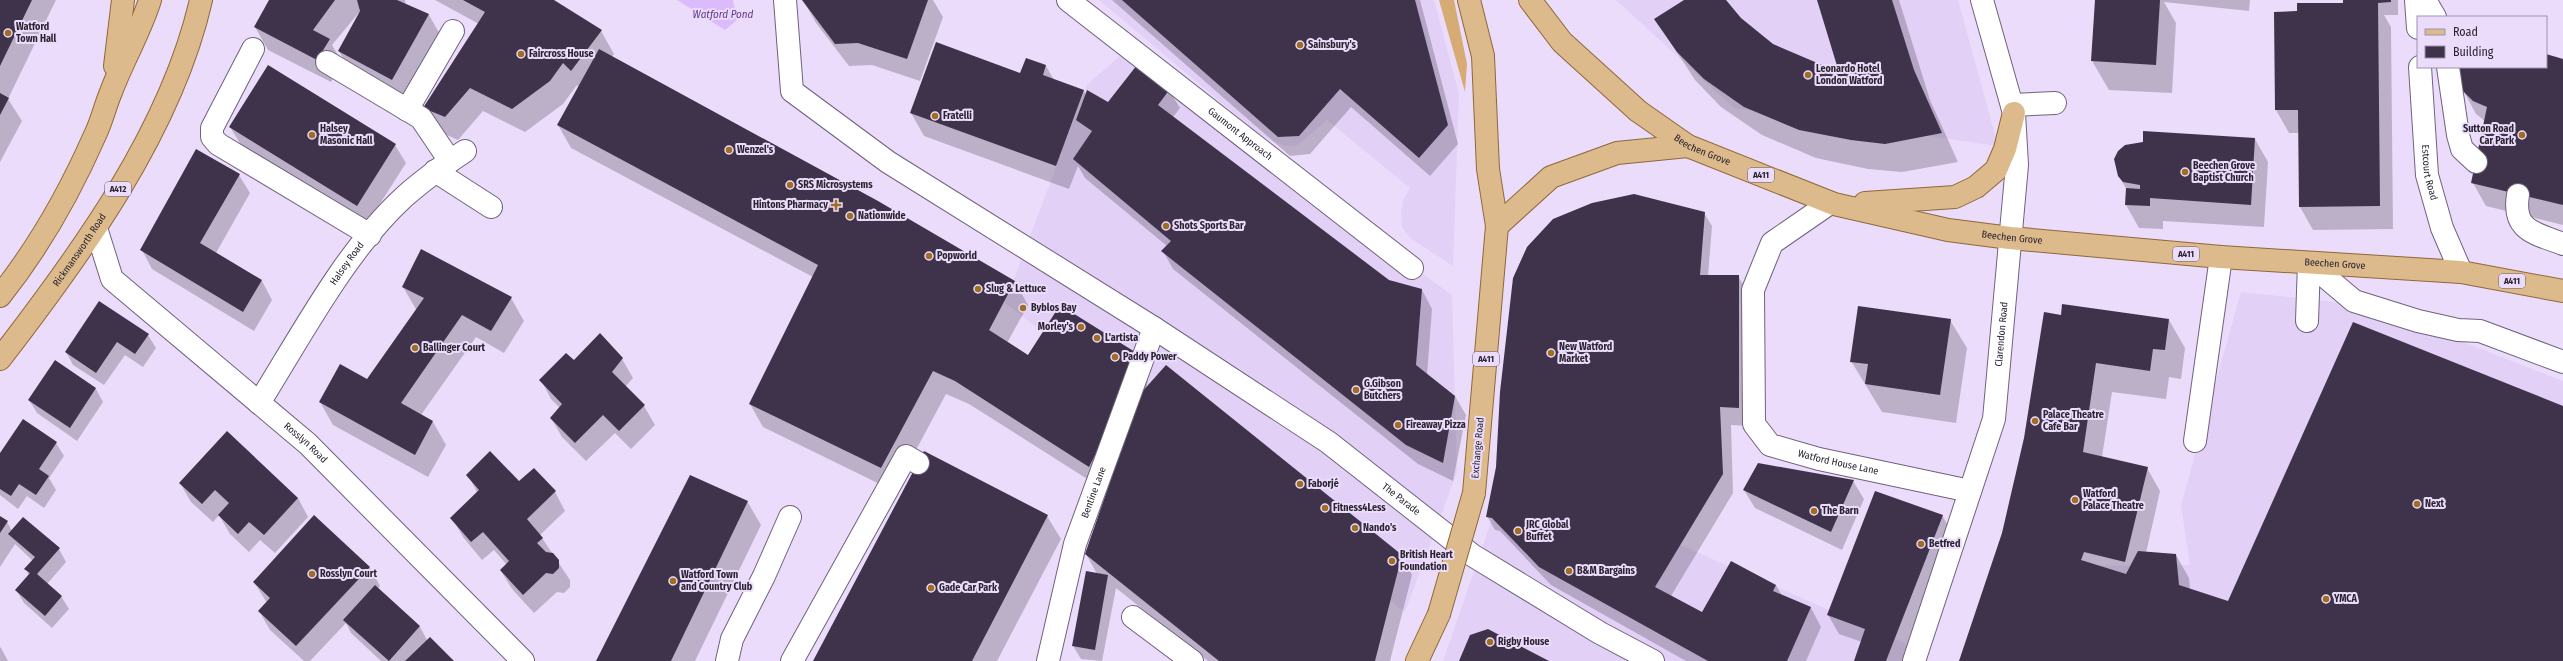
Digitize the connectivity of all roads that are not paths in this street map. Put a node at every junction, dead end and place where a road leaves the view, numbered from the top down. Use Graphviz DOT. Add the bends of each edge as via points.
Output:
graph roads {
  1 [pos="123,0"];
  2 [pos="150,0"];
  3 [pos="201,0"];
  4 [pos="785,0"];
  5 [pos="1068,0"];
  6 [pos="1469,0"];
  7 [pos="1530,0"];
  8 [pos="1982,0"];
  9 [pos="2416,0"];
  10 [pos="2425,0"];
  11 [pos="2417,16"];
  12 [pos="2435,16"];
  13 [pos="453,31"];
  14 [pos="253,48"];
  15 [pos="327,62"];
  16 [pos="2420,68"];
  17 [pos="2448,68"];
  18 [pos="111,91"];
  19 [pos="2055,103"];
  20 [pos="2013,109"];
  21 [pos="407,110"];
  22 [pos="1688,146"];
  23 [pos="450,161"];
  24 [pos="2476,162"];
  25 [pos="2518,195"];
  26 [pos="1832,204"];
  27 [pos="491,207"];
  28 [pos="1497,226"];
  29 [pos="96,228"];
  30 [pos="2530,231"];
  31 [pos="2563,234"];
  32 [pos="370,235"];
  33 [pos="2010,238"];
  34 [pos="2563,244"];
  35 [pos="2221,257"];
  36 [pos="2309,263"];
  37 [pos="1412,268"];
  38 [pos="2462,272"];
  39 [pos="2563,291"];
  40 [pos="0,296"];
  41 [pos="2307,321"];
  42 [pos="1154,328"];
  43 [pos="0,359"];
  44 [pos="2563,362"];
  45 [pos="259,403"];
  46 [pos="2195,441"];
  47 [pos="918,463"];
  48 [pos="1970,490"];
  49 [pos="790,517"];
  50 [pos="1133,617"];
  51 [pos="523,661"];
  52 [pos="727,661"];
  53 [pos="792,661"];
  54 [pos="1048,661"];
  55 [pos="1192,661"];
  56 [pos="1417,661"];
  57 [pos="1653,661"];
  58 [pos="1914,661"];
  1 -- 18 [label="main road"];
  2 -- 18 [label="main road" via="140,30"];
  3 -- 29 [label="main road, Rickmansworth Road / A412" via="195,28 168,102"];
  4 -- 42 [label="street, The Parade" via="792,91 888,162"];
  5 -- 37 [label="street, Gaumont Approach"];
  6 -- 28 [label="main road, A411" via="1483,56 1488,169"];
  7 -- 22 [label="main road, Beechen Grove / A411" via="1562,42 1638,111"];
  8 -- 20 [label="street, Clarendon Road"];
  9 -- 11 [label="street"];
  10 -- 12 [label="street"];
  13 -- 21 [label="street"];
  14 -- 32 [label="street" via="212,128 212,137 218,144"];
  15 -- 21 [label="street"];
  16 -- 38 [label="street, Estcourt Road" via="2427,175 2442,228"];
  17 -- 24 [label="street" via="2462,149"];
  18 -- 40 [label="main road" via="96,133 72,182 41,238"];
  19 -- 20 [label="street"];
  20 -- 26 [label="main road" via="2005,149 1996,170 1976,187 1954,197 1905,202"];
  20 -- 33 [label="street, Clarendon Road" via="2017,165"];
  21 -- 23 [label="street" via="421,118"];
  22 -- 26 [label="main road, Beechen Grove / A411"];
  22 -- 28 [label="main road, A411" via="1616,153 1551,177"];
  23 -- 27 [label="street"];
  23 -- 32 [label="street, Halsey Road" via="404,197"];
  25 -- 30 [label="street" via="2516,208 2519,220"];
  26 -- 33 [label="main road, Beechen Grove / A411" via="1948,230"];
  26 -- 48 [label="street, Watford House Lane" via="1772,243 1753,290 1754,424 1770,445 1819,459"];
  28 -- 56 [label="main road, Exchange Road / A411, bridge" via="1474,493 1439,614"];
  29 -- 43 [label="main road, Rickmansworth Road / A412" via="45,301"];
  29 -- 45 [label="street, Rosslyn Road" via="112,279"];
  30 -- 31 [label="street"];
  30 -- 34 [label="street"];
  32 -- 45 [label="street, Halsey Road" via="335,281"];
  33 -- 35 [label="main road, Beechen Grove / A411"];
  33 -- 48 [label="street, Clarendon Road" via="1994,419"];
  35 -- 36 [label="main road, Beechen Grove / A411"];
  35 -- 46 [label="street"];
  36 -- 38 [label="main road, Beechen Grove / A411"];
  36 -- 41 [label="street"];
  36 -- 44 [label="street" via="2354,301 2418,321 2458,330 2480,331"];
  38 -- 39 [label="main road, Beechen Grove / A411"];
  42 -- 54 [label="street, Bentine Lane" via="1075,544"];
  42 -- 57 [label="street, The Parade" via="1328,442 1472,555 1600,633"];
  45 -- 51 [label="street, Rosslyn Road" via="308,444"];
  47 -- 53 [label="street" via="906,456"];
  48 -- 58 [label="street, Clarendon Road"];
  49 -- 52 [label="street" via="732,639"];
  50 -- 55 [label="street"];
}
